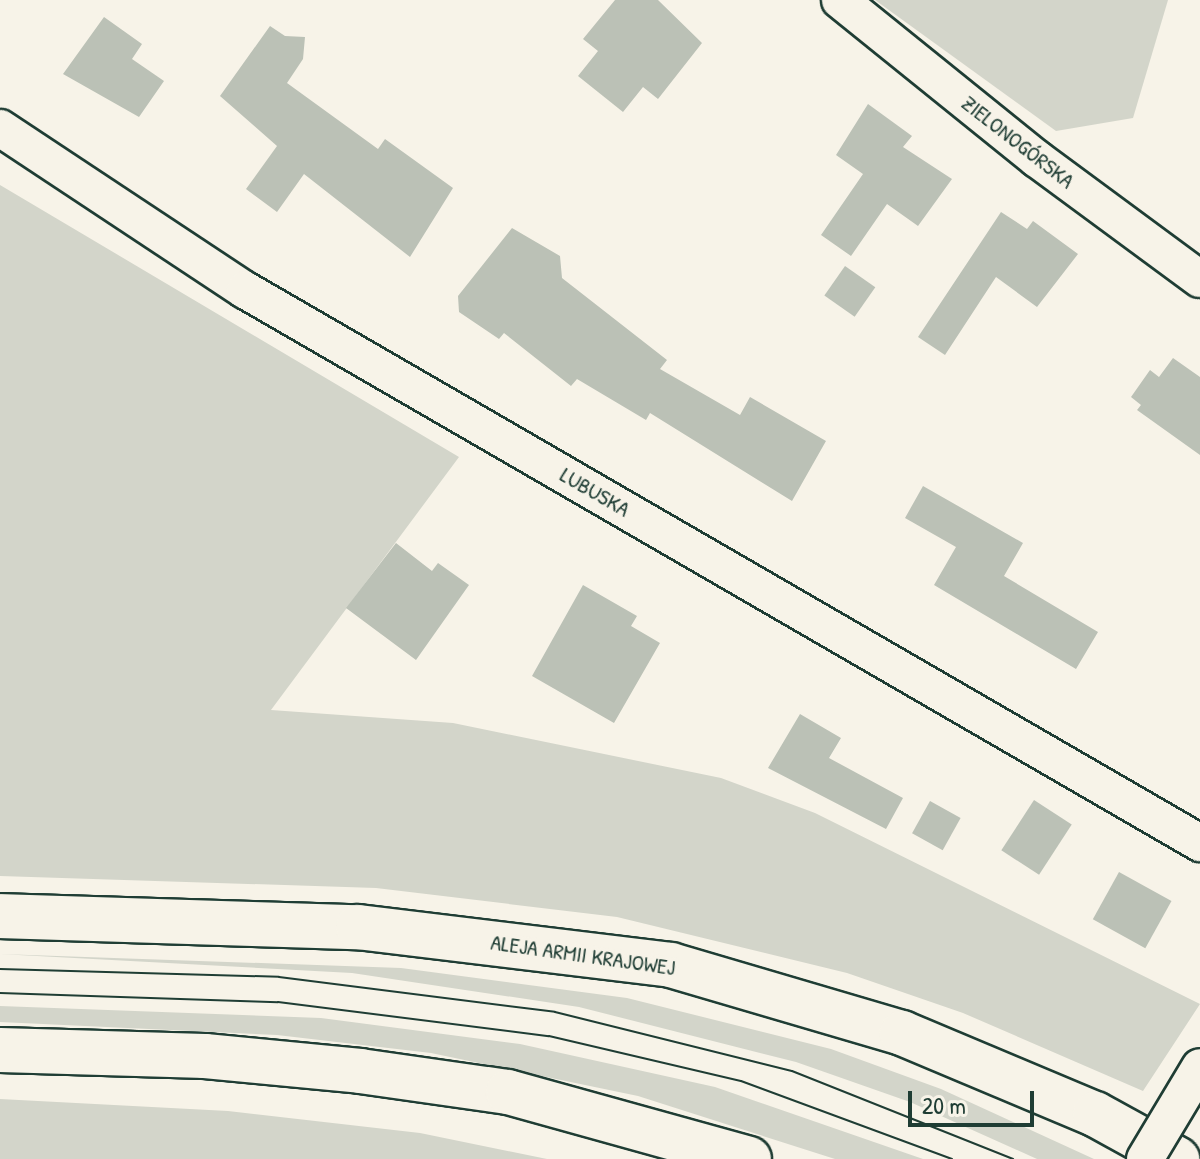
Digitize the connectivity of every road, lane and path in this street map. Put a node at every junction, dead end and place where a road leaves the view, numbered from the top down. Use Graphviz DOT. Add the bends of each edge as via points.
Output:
graph roads {
  1 [pos="840,0"];
  2 [pos="0,128"];
  3 [pos="1200,279"];
  4 [pos="1200,843"];
  5 [pos="0,916"];
  6 [pos="0,1050"];
  7 [pos="1200,1067"];
  8 [pos="749,1159"];
  9 [pos="1145,1159"];
  10 [pos="1177,1159"];
  1 -- 3 [label="street, ZIELONOGÓRSKA" via="1037,159"];
  2 -- 4 [label="street, LUBUSKA" via="245,290"];
  5 -- 10 [label="main road, ALEJA ARMII KRAJOWEJ" via="358,927 671,965 902,1033 1095,1114"];
  6 -- 8 [label="main road" via="205,1056 419,1079 508,1092"];
  7 -- 9 [label="street, bridge"];
}
